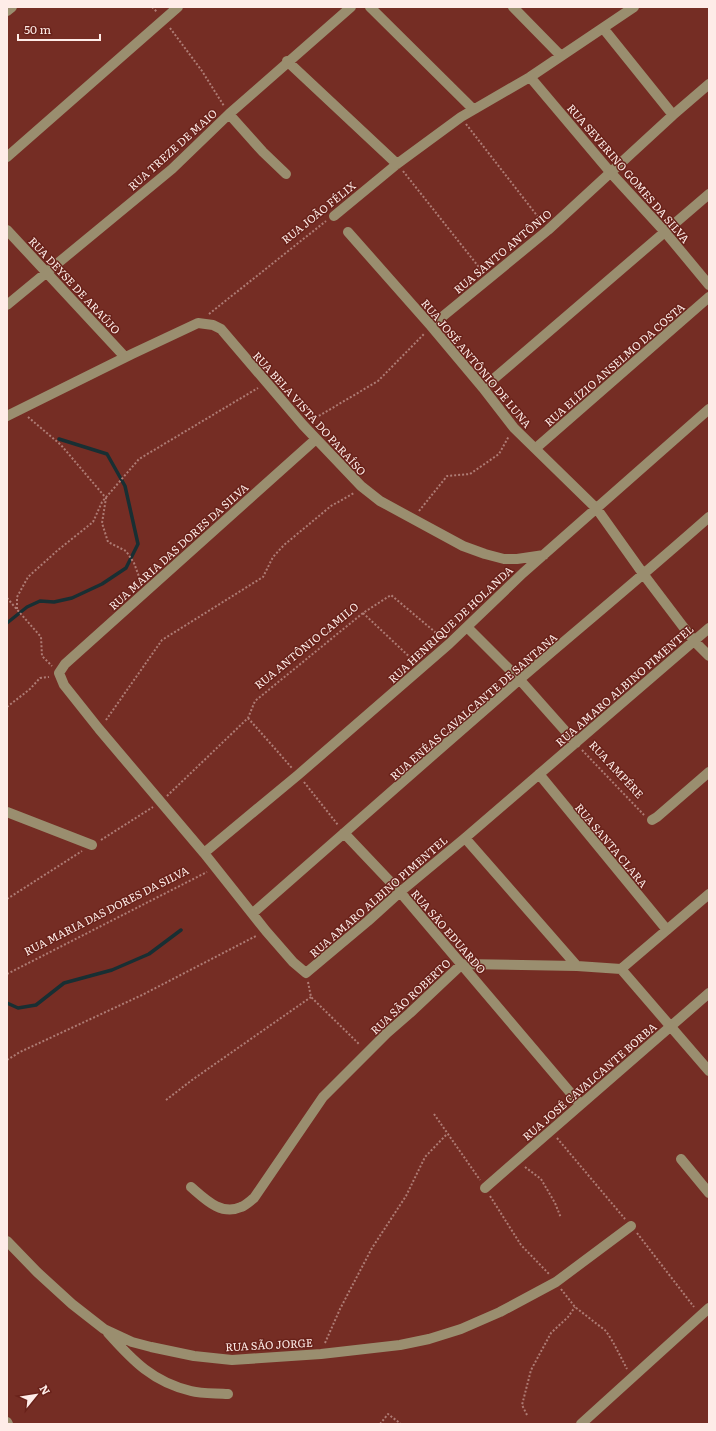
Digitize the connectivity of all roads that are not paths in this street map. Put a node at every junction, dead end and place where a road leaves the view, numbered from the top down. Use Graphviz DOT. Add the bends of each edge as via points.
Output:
graph roads {
  1 [pos="12,7"];
  2 [pos="178,7"];
  3 [pos="351,7"];
  4 [pos="370,7"];
  5 [pos="513,7"];
  6 [pos="634,7"];
  7 [pos="7,11"];
  8 [pos="603,28"];
  9 [pos="561,56"];
  10 [pos="287,62"];
  11 [pos="530,77"];
  12 [pos="709,84"];
  13 [pos="473,109"];
  14 [pos="229,114"];
  15 [pos="673,115"];
  16 [pos="7,157"];
  17 [pos="397,164"];
  18 [pos="611,172"];
  19 [pos="286,174"];
  20 [pos="709,194"];
  21 [pos="334,216"];
  22 [pos="7,230"];
  23 [pos="348,232"];
  24 [pos="665,232"];
  25 [pos="47,272"];
  26 [pos="709,285"];
  27 [pos="709,297"];
  28 [pos="7,305"];
  29 [pos="432,326"];
  30 [pos="125,357"];
  31 [pos="483,388"];
  32 [pos="709,409"];
  33 [pos="7,416"];
  34 [pos="316,439"];
  35 [pos="536,448"];
  36 [pos="597,509"];
  37 [pos="709,517"];
  38 [pos="544,555"];
  39 [pos="644,574"];
  40 [pos="467,627"];
  41 [pos="709,628"];
  42 [pos="694,641"];
  43 [pos="709,656"];
  44 [pos="59,673"];
  45 [pos="520,680"];
  46 [pos="576,743"];
  47 [pos="709,772"];
  48 [pos="538,774"];
  49 [pos="7,812"];
  50 [pos="652,820"];
  51 [pos="344,833"];
  52 [pos="465,838"];
  53 [pos="92,845"];
  54 [pos="204,853"];
  55 [pos="400,892"];
  56 [pos="709,894"];
  57 [pos="253,913"];
  58 [pos="667,930"];
  59 [pos="462,964"];
  60 [pos="577,966"];
  61 [pos="621,969"];
  62 [pos="709,993"];
  63 [pos="670,1027"];
  64 [pos="709,1071"];
  65 [pos="580,1104"];
  66 [pos="681,1159"];
  67 [pos="192,1187"];
  68 [pos="485,1188"];
  69 [pos="709,1193"];
  70 [pos="631,1226"];
  71 [pos="7,1241"];
  72 [pos="709,1308"];
  73 [pos="104,1329"];
  74 [pos="228,1394"];
  75 [pos="581,1424"];
  1 -- 7 [label="street"];
  2 -- 16 [label="street"];
  3 -- 10 [label="street, RUA TREZE DE MAIO"];
  4 -- 13 [label="street"];
  5 -- 9 [label="street"];
  6 -- 8 [label="street, RUA JOÃO FÉLIX"];
  8 -- 9 [label="street, RUA JOÃO FÉLIX"];
  8 -- 15 [label="street"];
  9 -- 11 [label="street, RUA JOÃO FÉLIX"];
  10 -- 14 [label="street, RUA TREZE DE MAIO"];
  10 -- 17 [label="street"];
  11 -- 13 [label="street, RUA JOÃO FÉLIX"];
  11 -- 18 [label="street, RUA SEVERINO GOMES DA SILVA"];
  12 -- 15 [label="street, RUA SANTO ANTÔNIO"];
  13 -- 17 [label="street, RUA JOÃO FÉLIX"];
  14 -- 19 [label="street"];
  14 -- 25 [label="street, RUA TREZE DE MAIO" via="172,169"];
  15 -- 18 [label="street, RUA SANTO ANTÔNIO"];
  17 -- 21 [label="street, RUA JOÃO FÉLIX"];
  18 -- 24 [label="street, RUA SEVERINO GOMES DA SILVA"];
  18 -- 29 [label="street, RUA SANTO ANTÔNIO" via="548,230"];
  20 -- 24 [label="street"];
  22 -- 25 [label="street, RUA DEYSE DE ARAÚJO"];
  23 -- 29 [label="street, RUA JOSÉ ANTÔNIO DE LUNA"];
  24 -- 26 [label="street, RUA SEVERINO GOMES DA SILVA"];
  24 -- 31 [label="street"];
  25 -- 28 [label="street, RUA TREZE DE MAIO"];
  25 -- 30 [label="street, RUA DEYSE DE ARAÚJO"];
  27 -- 35 [label="street, RUA ELÍZIO ANSELMO DA COSTA"];
  29 -- 31 [label="street, RUA JOSÉ ANTÔNIO DE LUNA"];
  30 -- 33 [label="street"];
  30 -- 34 [label="street, RUA BELA VISTA DO PARAÍSO" via="198,323 213,325 221,329"];
  31 -- 35 [label="street, RUA JOSÉ ANTÔNIO DE LUNA" via="514,428"];
  32 -- 36 [label="street, RUA HENRIQUE DE HOLANDA"];
  34 -- 38 [label="street, RUA BELA VISTA DO PARAÍSO" via="360,486 380,501 463,546 504,559"];
  34 -- 44 [label="street, RUA MARIA DAS DORES DA SILVA" via="65,664"];
  35 -- 36 [label="street, RUA JOSÉ ANTÔNIO DE LUNA"];
  36 -- 38 [label="street, RUA HENRIQUE DE HOLANDA"];
  36 -- 39 [label="street, RUA JOSÉ ANTÔNIO DE LUNA"];
  37 -- 39 [label="street, RUA ENÉAS CAVALCANTE DE SANTANA"];
  38 -- 40 [label="street, RUA HENRIQUE DE HOLANDA"];
  39 -- 42 [label="street, RUA JOSÉ ANTÔNIO DE LUNA"];
  39 -- 45 [label="street, RUA ENÉAS CAVALCANTE DE SANTANA"];
  40 -- 45 [label="street, RUA AMPÉRE"];
  40 -- 54 [label="street, RUA HENRIQUE DE HOLANDA" via="298,775"];
  41 -- 42 [label="street, RUA AMARO ALBINO PIMENTEL"];
  42 -- 43 [label="street, RUA JOSÉ ANTÔNIO DE LUNA"];
  42 -- 46 [label="street, RUA AMARO ALBINO PIMENTEL"];
  44 -- 54 [label="street, RUA AMARO ALBINO PIMENTEL" via="64,685 99,729"];
  45 -- 46 [label="street, RUA AMPÉRE"];
  45 -- 51 [label="street, RUA ENÉAS CAVALCANTE DE SANTANA"];
  46 -- 48 [label="street, RUA AMARO ALBINO PIMENTEL"];
  47 -- 50 [label="street"];
  48 -- 52 [label="street, RUA AMARO ALBINO PIMENTEL"];
  48 -- 58 [label="street, RUA SANTA CLARA"];
  49 -- 53 [label="street"];
  51 -- 55 [label="street, RUA SÃO EDUARDO"];
  51 -- 57 [label="street, RUA ENÉAS CAVALCANTE DE SANTANA"];
  52 -- 55 [label="street, RUA AMARO ALBINO PIMENTEL"];
  52 -- 60 [label="street"];
  54 -- 57 [label="street, RUA AMARO ALBINO PIMENTEL"];
  55 -- 57 [label="street, RUA AMARO ALBINO PIMENTEL" via="306,973 293,962"];
  55 -- 59 [label="street, RUA SÃO EDUARDO"];
  56 -- 58 [label="street"];
  58 -- 61 [label="street"];
  59 -- 60 [label="street, RUA SÃO ROBERTO"];
  59 -- 65 [label="street, RUA SÃO EDUARDO"];
  59 -- 67 [label="street, RUA SÃO ROBERTO" via="386,1033 323,1097 254,1198 240,1207 224,1210 208,1202"];
  60 -- 61 [label="street, RUA SÃO ROBERTO"];
  61 -- 63 [label="street"];
  62 -- 63 [label="street, RUA JOSÉ CAVALCANTE BORBA"];
  63 -- 64 [label="street"];
  63 -- 65 [label="street, RUA JOSÉ CAVALCANTE BORBA"];
  65 -- 68 [label="street, RUA JOSÉ CAVALCANTE BORBA"];
  66 -- 69 [label="street"];
  70 -- 73 [label="street, RUA SÃO JORGE" via="556,1282 500,1312 461,1329 400,1345 232,1360 194,1356 132,1342"];
  71 -- 73 [label="street, RUA SÃO JORGE" via="42,1277"];
  72 -- 75 [label="street"];
  73 -- 74 [label="street" via="129,1356 167,1384 192,1391"];
}
